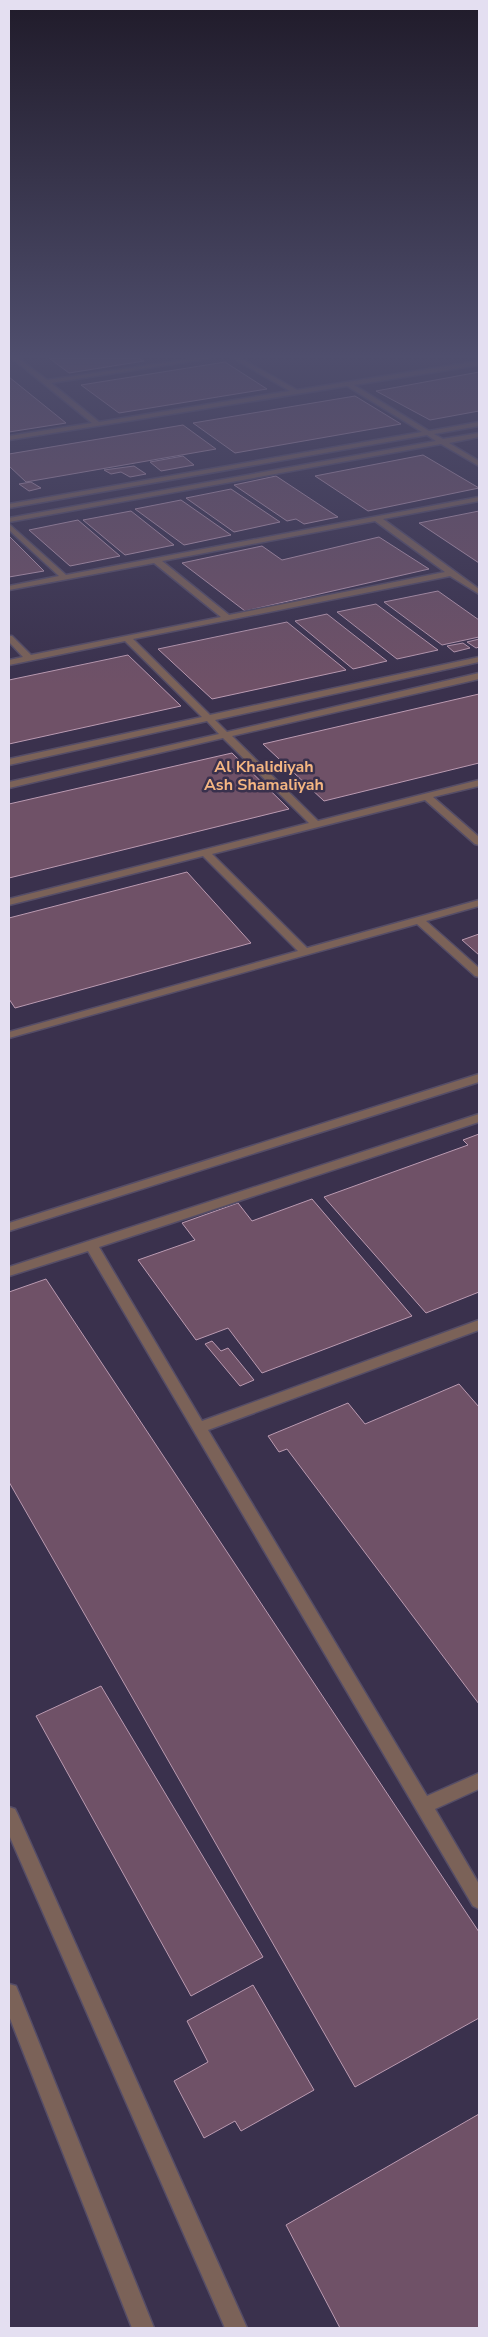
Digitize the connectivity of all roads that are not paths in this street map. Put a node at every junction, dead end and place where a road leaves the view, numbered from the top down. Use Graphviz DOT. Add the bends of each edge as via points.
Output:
graph roads {
  1 [pos="234,467"];
  2 [pos="300,467"];
  3 [pos="9,496"];
  4 [pos="479,499"];
  5 [pos="18,505"];
  6 [pos="9,506"];
  7 [pos="33,516"];
  8 [pos="376,518"];
  9 [pos="9,520"];
  10 [pos="9,526"];
  11 [pos="156,560"];
  12 [pos="451,572"];
  13 [pos="64,577"];
  14 [pos="9,588"];
  15 [pos="479,592"];
  16 [pos="228,618"];
  17 [pos="9,638"];
  18 [pos="127,638"];
  19 [pos="29,658"];
  20 [pos="479,659"];
  21 [pos="9,662"];
  22 [pos="479,676"];
  23 [pos="209,718"];
  24 [pos="225,735"];
  25 [pos="9,762"];
  26 [pos="479,783"];
  27 [pos="9,785"];
  28 [pos="426,796"];
  29 [pos="317,825"];
  30 [pos="479,842"];
  31 [pos="205,852"];
  32 [pos="9,902"];
  33 [pos="479,903"];
  34 [pos="418,920"];
  35 [pos="305,952"];
  36 [pos="479,974"];
  37 [pos="9,1035"];
  38 [pos="479,1078"];
  39 [pos="479,1118"];
  40 [pos="9,1228"];
  41 [pos="91,1245"];
  42 [pos="9,1272"];
  43 [pos="479,1325"];
  44 [pos="199,1428"];
  45 [pos="479,1781"];
  46 [pos="424,1806"];
  47 [pos="9,1815"];
  48 [pos="479,1900"];
  49 [pos="9,1993"];
  50 [pos="143,2328"];
  51 [pos="236,2328"];
  1 -- 5 [label="street"];
  2 -- 7 [label="street"];
  3 -- 5 [label="street"];
  4 -- 8 [label="street"];
  5 -- 6 [label="street"];
  5 -- 7 [label="street"];
  7 -- 9 [label="street"];
  8 -- 11 [label="street"];
  8 -- 12 [label="street"];
  10 -- 13 [label="street"];
  11 -- 13 [label="street"];
  11 -- 16 [label="street"];
  12 -- 15 [label="street"];
  12 -- 16 [label="street"];
  13 -- 14 [label="street"];
  16 -- 18 [label="street"];
  17 -- 19 [label="street"];
  18 -- 19 [label="street"];
  18 -- 23 [label="street"];
  19 -- 21 [label="street"];
  20 -- 23 [label="street"];
  22 -- 24 [label="street"];
  23 -- 24 [label="street"];
  23 -- 25 [label="street"];
  24 -- 27 [label="street"];
  24 -- 29 [label="street"];
  26 -- 28 [label="street"];
  28 -- 29 [label="street"];
  28 -- 30 [label="street"];
  29 -- 31 [label="street"];
  31 -- 32 [label="street"];
  31 -- 35 [label="street"];
  33 -- 34 [label="street"];
  34 -- 35 [label="street"];
  34 -- 36 [label="street"];
  35 -- 37 [label="street"];
  38 -- 40 [label="street"];
  39 -- 41 [label="street"];
  41 -- 42 [label="street"];
  41 -- 44 [label="street"];
  43 -- 44 [label="street"];
  44 -- 46 [label="street"];
  45 -- 46 [label="street"];
  46 -- 48 [label="street"];
  47 -- 51 [label="street"];
  49 -- 50 [label="street"];
}
